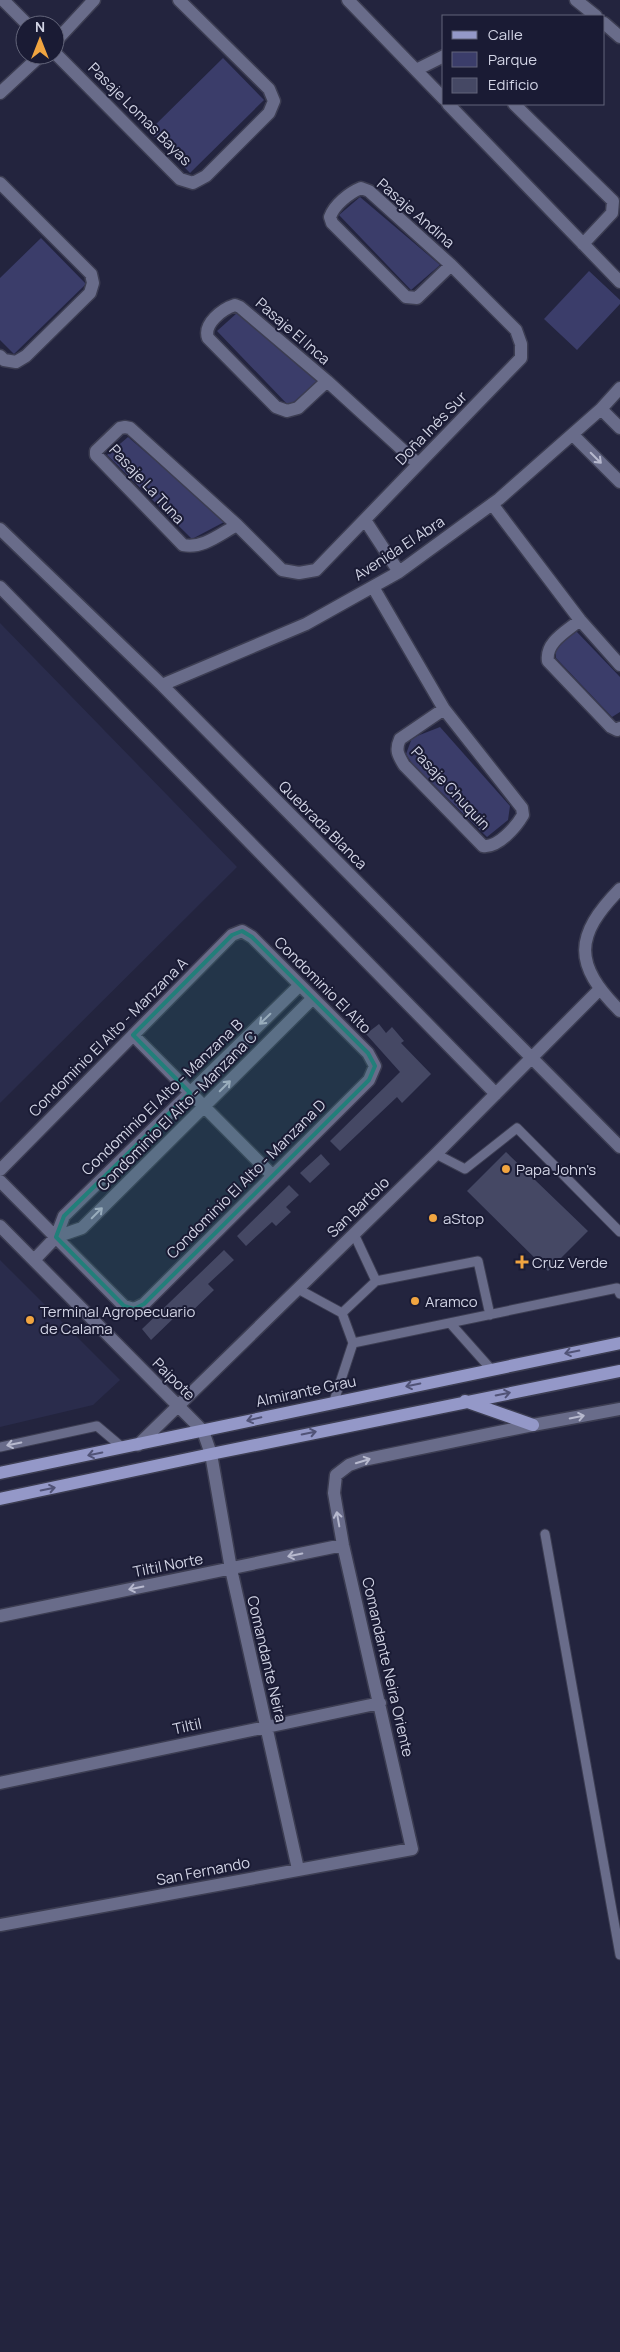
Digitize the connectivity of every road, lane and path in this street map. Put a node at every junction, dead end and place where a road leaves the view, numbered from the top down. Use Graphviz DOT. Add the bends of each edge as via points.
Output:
graph roads {
  1 [pos="3,0"];
  2 [pos="94,0"];
  3 [pos="179,0"];
  4 [pos="348,0"];
  5 [pos="576,0"];
  6 [pos="18,15"];
  7 [pos="595,15"];
  8 [pos="605,24"];
  9 [pos="65,31"];
  10 [pos="620,37"];
  11 [pos="442,57"];
  12 [pos="65,63"];
  13 [pos="30,65"];
  14 [pos="416,70"];
  15 [pos="0,93"];
  16 [pos="442,97"];
  17 [pos="449,105"];
  18 [pos="515,105"];
  19 [pos="0,183"];
  20 [pos="583,244"];
  21 [pos="451,265"];
  22 [pos="620,282"];
  23 [pos="0,356"];
  24 [pos="521,358"];
  25 [pos="327,381"];
  26 [pos="620,388"];
  27 [pos="601,409"];
  28 [pos="620,428"];
  29 [pos="573,435"];
  30 [pos="418,464"];
  31 [pos="620,482"];
  32 [pos="492,504"];
  33 [pos="364,520"];
  34 [pos="237,525"];
  35 [pos="0,529"];
  36 [pos="316,570"];
  37 [pos="399,572"];
  38 [pos="373,586"];
  39 [pos="0,587"];
  40 [pos="580,620"];
  41 [pos="620,665"];
  42 [pos="162,685"];
  43 [pos="444,709"];
  44 [pos="620,728"];
  45 [pos="620,889"];
  46 [pos="242,931"];
  47 [pos="300,985"];
  48 [pos="599,990"];
  49 [pos="313,998"];
  50 [pos="620,1011"];
  51 [pos="132,1035"];
  52 [pos="531,1059"];
  53 [pos="376,1066"];
  54 [pos="190,1093"];
  55 [pos="496,1094"];
  56 [pos="204,1107"];
  57 [pos="620,1147"];
  58 [pos="436,1154"];
  59 [pos="0,1170"];
  60 [pos="273,1176"];
  61 [pos="0,1181"];
  62 [pos="0,1226"];
  63 [pos="620,1232"];
  64 [pos="354,1234"];
  65 [pos="56,1237"];
  66 [pos="34,1260"];
  67 [pos="376,1281"];
  68 [pos="298,1289"];
  69 [pos="619,1289"];
  70 [pos="342,1313"];
  71 [pos="490,1315"];
  72 [pos="450,1323"];
  73 [pos="353,1342"];
  74 [pos="620,1343"];
  75 [pos="490,1368"];
  76 [pos="620,1371"];
  77 [pos="465,1401"];
  78 [pos="334,1402"];
  79 [pos="178,1405"];
  80 [pos="620,1409"];
  81 [pos="533,1425"];
  82 [pos="203,1431"];
  83 [pos="138,1445"];
  84 [pos="0,1447"];
  85 [pos="123,1448"];
  86 [pos="210,1454"];
  87 [pos="0,1473"];
  88 [pos="0,1499"];
  89 [pos="545,1534"];
  90 [pos="343,1545"];
  91 [pos="231,1569"];
  92 [pos="0,1616"];
  93 [pos="380,1703"];
  94 [pos="266,1726"];
  95 [pos="0,1783"];
  96 [pos="412,1849"];
  97 [pos="298,1869"];
  98 [pos="0,1925"];
  99 [pos="620,1955"];
  1 -- 6 [label="street"];
  2 -- 9 [label="street"];
  3 -- 12 [label="street, Pasaje Lomas Bayas" via="269,89 274,102 269,113 206,176 194,183 180,179"];
  4 -- 14 [label="street"];
  5 -- 7 [label="street"];
  8 -- 10 [label="street"];
  11 -- 14 [label="street"];
  13 -- 15 [label="street"];
  14 -- 16 [label="street"];
  17 -- 20 [label="street"];
  18 -- 20 [label="street" via="612,201 612,213"];
  19 -- 23 [label="street" via="91,274 93,283 90,293 26,356 16,362"];
  20 -- 22 [label="street"];
  21 -- 21 [label="street, Pasaje Andina" via="369,191 361,188 353,191 332,211 332,223 406,297 416,298"];
  21 -- 24 [label="street, Pasaje Andina" via="516,330"];
  24 -- 30 [label="street, Doña Inés Sur"];
  25 -- 25 [label="street, Pasaje El Inca" via="298,408 287,411 276,407 208,338 208,326 227,308 240,306"];
  25 -- 30 [label="street, Pasaje El Inca"];
  26 -- 27 [label="street, Avenida El Abra"];
  27 -- 28 [label="street"];
  27 -- 29 [label="street, Avenida El Abra"];
  29 -- 31 [label="street, one-way"];
  29 -- 32 [label="street, Avenida El Abra"];
  30 -- 33 [label="street, Doña Inés Sur"];
  32 -- 37 [label="street, Avenida El Abra"];
  32 -- 40 [label="street"];
  33 -- 36 [label="street, Doña Inés Sur"];
  33 -- 37 [label="street"];
  34 -- 34 [label="street, Pasaje La Tuna" via="202,544 182,545 97,458 96,451 120,428 130,428"];
  34 -- 36 [label="street, Pasaje La Tuna" via="282,570 299,573"];
  35 -- 42 [label="street, Quebrada Blanca"];
  37 -- 38 [label="street, Avenida El Abra"];
  38 -- 42 [label="street, Avenida El Abra" via="306,624"];
  38 -- 43 [label="street, Pasaje Chuquin"];
  39 -- 55 [label="street"];
  40 -- 41 [label="street"];
  40 -- 44 [label="street" via="549,646 546,653 548,661 611,727"];
  42 -- 52 [label="street, Quebrada Blanca"];
  43 -- 43 [label="street, Pasaje Chuquin" via="400,739 398,754 483,846 490,847 520,821 522,808"];
  45 -- 48 [label="street" via="601,909 588,932 584,948"];
  46 -- 47 [label="street, Condominio El Alto"];
  46 -- 51 [label="street, Condominio El Alto - Manzana A" via="232,935"];
  47 -- 49 [label="street, Condominio El Alto"];
  47 -- 54 [label="street, Condominio El Alto - Manzana B, one-way"];
  48 -- 50 [label="street"];
  48 -- 52 [label="street, San Bartolo"];
  49 -- 53 [label="street, Condominio El Alto" via="368,1053"];
  56 -- 49 [label="street, Condominio El Alto - Manzana C, one-way"];
  51 -- 54 [label="street"];
  51 -- 59 [label="street, Condominio El Alto - Manzana A"];
  52 -- 55 [label="street, San Bartolo"];
  52 -- 57 [label="street, Quebrada Blanca"];
  53 -- 60 [label="street, Condominio El Alto - Manzana D" via="369,1080"];
  54 -- 56 [label="street"];
  54 -- 65 [label="street, Condominio El Alto - Manzana B" via="64,1216"];
  55 -- 58 [label="street, San Bartolo"];
  56 -- 60 [label="street"];
  65 -- 56 [label="street, Condominio El Alto - Manzana C, one-way" via="82,1228"];
  58 -- 63 [label="lane" via="466,1169 517,1128"];
  58 -- 64 [label="street, San Bartolo"];
  60 -- 65 [label="street, Condominio El Alto - Manzana D" via="144,1304 134,1309 124,1306"];
  61 -- 65 [label="street"];
  62 -- 66 [label="street, Paipote"];
  64 -- 67 [label="lane"];
  64 -- 68 [label="street, San Bartolo"];
  65 -- 66 [label="street"];
  66 -- 79 [label="street, Paipote"];
  67 -- 70 [label="lane"];
  67 -- 71 [label="lane" via="478,1261"];
  68 -- 70 [label="lane"];
  68 -- 79 [label="street, San Bartolo"];
  69 -- 71 [label="lane"];
  70 -- 73 [label="lane"];
  71 -- 72 [label="lane"];
  72 -- 73 [label="lane"];
  72 -- 75 [label="lane"];
  73 -- 78 [label="lane"];
  74 -- 75 [label="main road, Almirante Grau, one-way"];
  75 -- 78 [label="main road, Almirante Grau, one-way"];
  77 -- 76 [label="main road, one-way"];
  77 -- 81 [label="main road"];
  86 -- 77 [label="main road, one-way"];
  78 -- 82 [label="main road, Almirante Grau, one-way"];
  79 -- 82 [label="street, Paipote"];
  79 -- 83 [label="street, San Bartolo"];
  81 -- 80 [label="street, one-way"];
  90 -- 81 [label="street, Comandante Neira Oriente, one-way" via="334,1493 336,1475 350,1465"];
  82 -- 83 [label="main road, Almirante Grau"];
  82 -- 86 [label="street, Paipote"];
  83 -- 85 [label="main road, Almirante Grau"];
  85 -- 84 [label="lane, one-way" via="97,1426"];
  85 -- 87 [label="main road, Almirante Grau, one-way"];
  88 -- 86 [label="main road, one-way"];
  86 -- 91 [label="street, Comandante Neira"];
  89 -- 99 [label="lane"];
  90 -- 91 [label="street, Tiltil Norte, one-way"];
  90 -- 93 [label="street, Comandante Neira Oriente"];
  91 -- 92 [label="street, Tiltil Norte, one-way"];
  91 -- 94 [label="street, Comandante Neira"];
  93 -- 94 [label="street, Tiltil"];
  93 -- 96 [label="street, Comandante Neira Oriente"];
  94 -- 95 [label="street, Tiltil"];
  94 -- 97 [label="street, Comandante Neira"];
  96 -- 97 [label="street, San Fernando"];
  97 -- 98 [label="street, San Fernando"];
}
